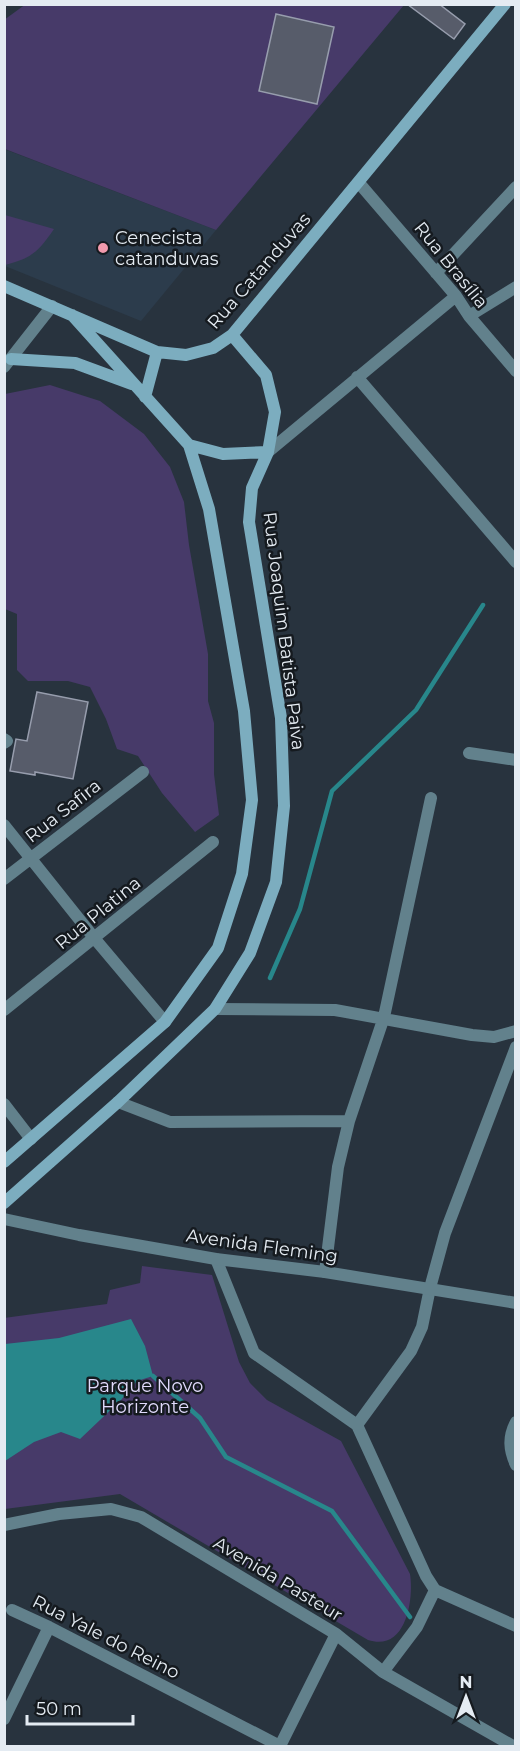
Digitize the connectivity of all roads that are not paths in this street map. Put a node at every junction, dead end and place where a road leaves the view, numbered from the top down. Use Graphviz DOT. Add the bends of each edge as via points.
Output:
graph roads {
  1 [pos="505,4"];
  2 [pos="359,183"];
  3 [pos="516,188"];
  4 [pos="436,273"];
  5 [pos="4,286"];
  6 [pos="516,287"];
  7 [pos="456,296"];
  8 [pos="52,306"];
  9 [pos="72,315"];
  10 [pos="469,316"];
  11 [pos="232,335"];
  12 [pos="157,352"];
  13 [pos="8,363"];
  14 [pos="516,371"];
  15 [pos="357,377"];
  16 [pos="134,385"];
  17 [pos="145,397"];
  18 [pos="189,445"];
  19 [pos="268,452"];
  20 [pos="516,562"];
  21 [pos="469,753"];
  22 [pos="516,760"];
  23 [pos="143,772"];
  24 [pos="431,798"];
  25 [pos="4,825"];
  26 [pos="213,842"];
  27 [pos="31,858"];
  28 [pos="4,879"];
  29 [pos="95,939"];
  30 [pos="215,1009"];
  31 [pos="4,1010"];
  32 [pos="384,1017"];
  33 [pos="165,1022"];
  34 [pos="516,1031"];
  35 [pos="516,1047"];
  36 [pos="512,1070"];
  37 [pos="118,1101"];
  38 [pos="4,1104"];
  39 [pos="349,1121"];
  40 [pos="31,1138"];
  41 [pos="4,1162"];
  42 [pos="4,1203"];
  43 [pos="4,1219"];
  44 [pos="216,1259"];
  45 [pos="325,1272"];
  46 [pos="430,1288"];
  47 [pos="516,1303"];
  48 [pos="516,1422"];
  49 [pos="357,1425"];
  50 [pos="516,1465"];
  51 [pos="4,1525"];
  52 [pos="435,1590"];
  53 [pos="12,1610"];
  54 [pos="516,1626"];
  55 [pos="49,1628"];
  56 [pos="336,1634"];
  57 [pos="382,1672"];
  58 [pos="4,1719"];
  59 [pos="280,1746"];
  60 [pos="513,1746"];
  1 -- 2 [label="main road, Rua Catanduvas"];
  2 -- 4 [label="street, Rua Brasília"];
  2 -- 11 [label="main road, Rua Catanduvas"];
  3 -- 4 [label="street"];
  4 -- 7 [label="street, Rua Brasília"];
  5 -- 8 [label="main road, Rua Catanduvas"];
  6 -- 10 [label="street"];
  7 -- 10 [label="street, Rua Brasília"];
  7 -- 15 [label="street"];
  8 -- 9 [label="main road, Rua Catanduvas"];
  8 -- 13 [label="street"];
  9 -- 12 [label="main road, Rua Catanduvas"];
  9 -- 16 [label="main road"];
  10 -- 14 [label="street, Rua Brasília"];
  11 -- 12 [label="main road, Rua Catanduvas" via="213,348 186,355"];
  11 -- 19 [label="main road, Rua Joaquim Batista Paiva" via="266,375 275,412"];
  12 -- 17 [label="main road"];
  13 -- 16 [label="main road" via="75,363"];
  15 -- 19 [label="street"];
  15 -- 20 [label="street"];
  16 -- 17 [label="main road"];
  17 -- 18 [label="main road"];
  18 -- 19 [label="main road" via="223,454"];
  18 -- 33 [label="main road" via="209,509 244,711 252,800 242,874 218,948"];
  19 -- 30 [label="main road, Rua Joaquim Batista Paiva" via="252,488 249,522 281,718 284,806 276,882 250,954"];
  21 -- 22 [label="street"];
  23 -- 27 [label="street, Rua Safira"];
  24 -- 32 [label="street"];
  25 -- 27 [label="street"];
  26 -- 29 [label="street, Rua Platina"];
  27 -- 28 [label="street, Rua Safira"];
  27 -- 29 [label="street"];
  29 -- 31 [label="street, Rua Platina"];
  29 -- 33 [label="street"];
  30 -- 32 [label="street" via="335,1010"];
  30 -- 37 [label="main road, Rua Joaquim Batista Paiva"];
  32 -- 34 [label="street" via="472,1035 494,1037"];
  32 -- 39 [label="street"];
  33 -- 40 [label="main road"];
  35 -- 36 [label="street"];
  36 -- 46 [label="street" via="445,1233"];
  37 -- 39 [label="street" via="170,1122"];
  37 -- 42 [label="main road, Rua Joaquim Batista Paiva"];
  38 -- 40 [label="street"];
  39 -- 45 [label="street" via="338,1167"];
  40 -- 41 [label="main road"];
  43 -- 44 [label="street, Avenida Fleming"];
  44 -- 45 [label="street, Avenida Fleming"];
  44 -- 49 [label="street" via="254,1353"];
  45 -- 46 [label="street, Avenida Fleming"];
  46 -- 47 [label="street, Avenida Fleming"];
  46 -- 49 [label="street" via="422,1327 411,1351"];
  48 -- 50 [label="street" via="509,1450"];
  49 -- 52 [label="street"];
  51 -- 56 [label="street, Avenida Pasteur" via="111,1509 141,1517"];
  52 -- 54 [label="street"];
  52 -- 57 [label="street" via="417,1628"];
  53 -- 55 [label="street, Rua Yale do Reino"];
  55 -- 58 [label="street"];
  55 -- 59 [label="street, Rua Yale do Reino"];
  56 -- 57 [label="street, Avenida Pasteur"];
  56 -- 59 [label="street"];
  57 -- 60 [label="street, Avenida Pasteur"];
}
